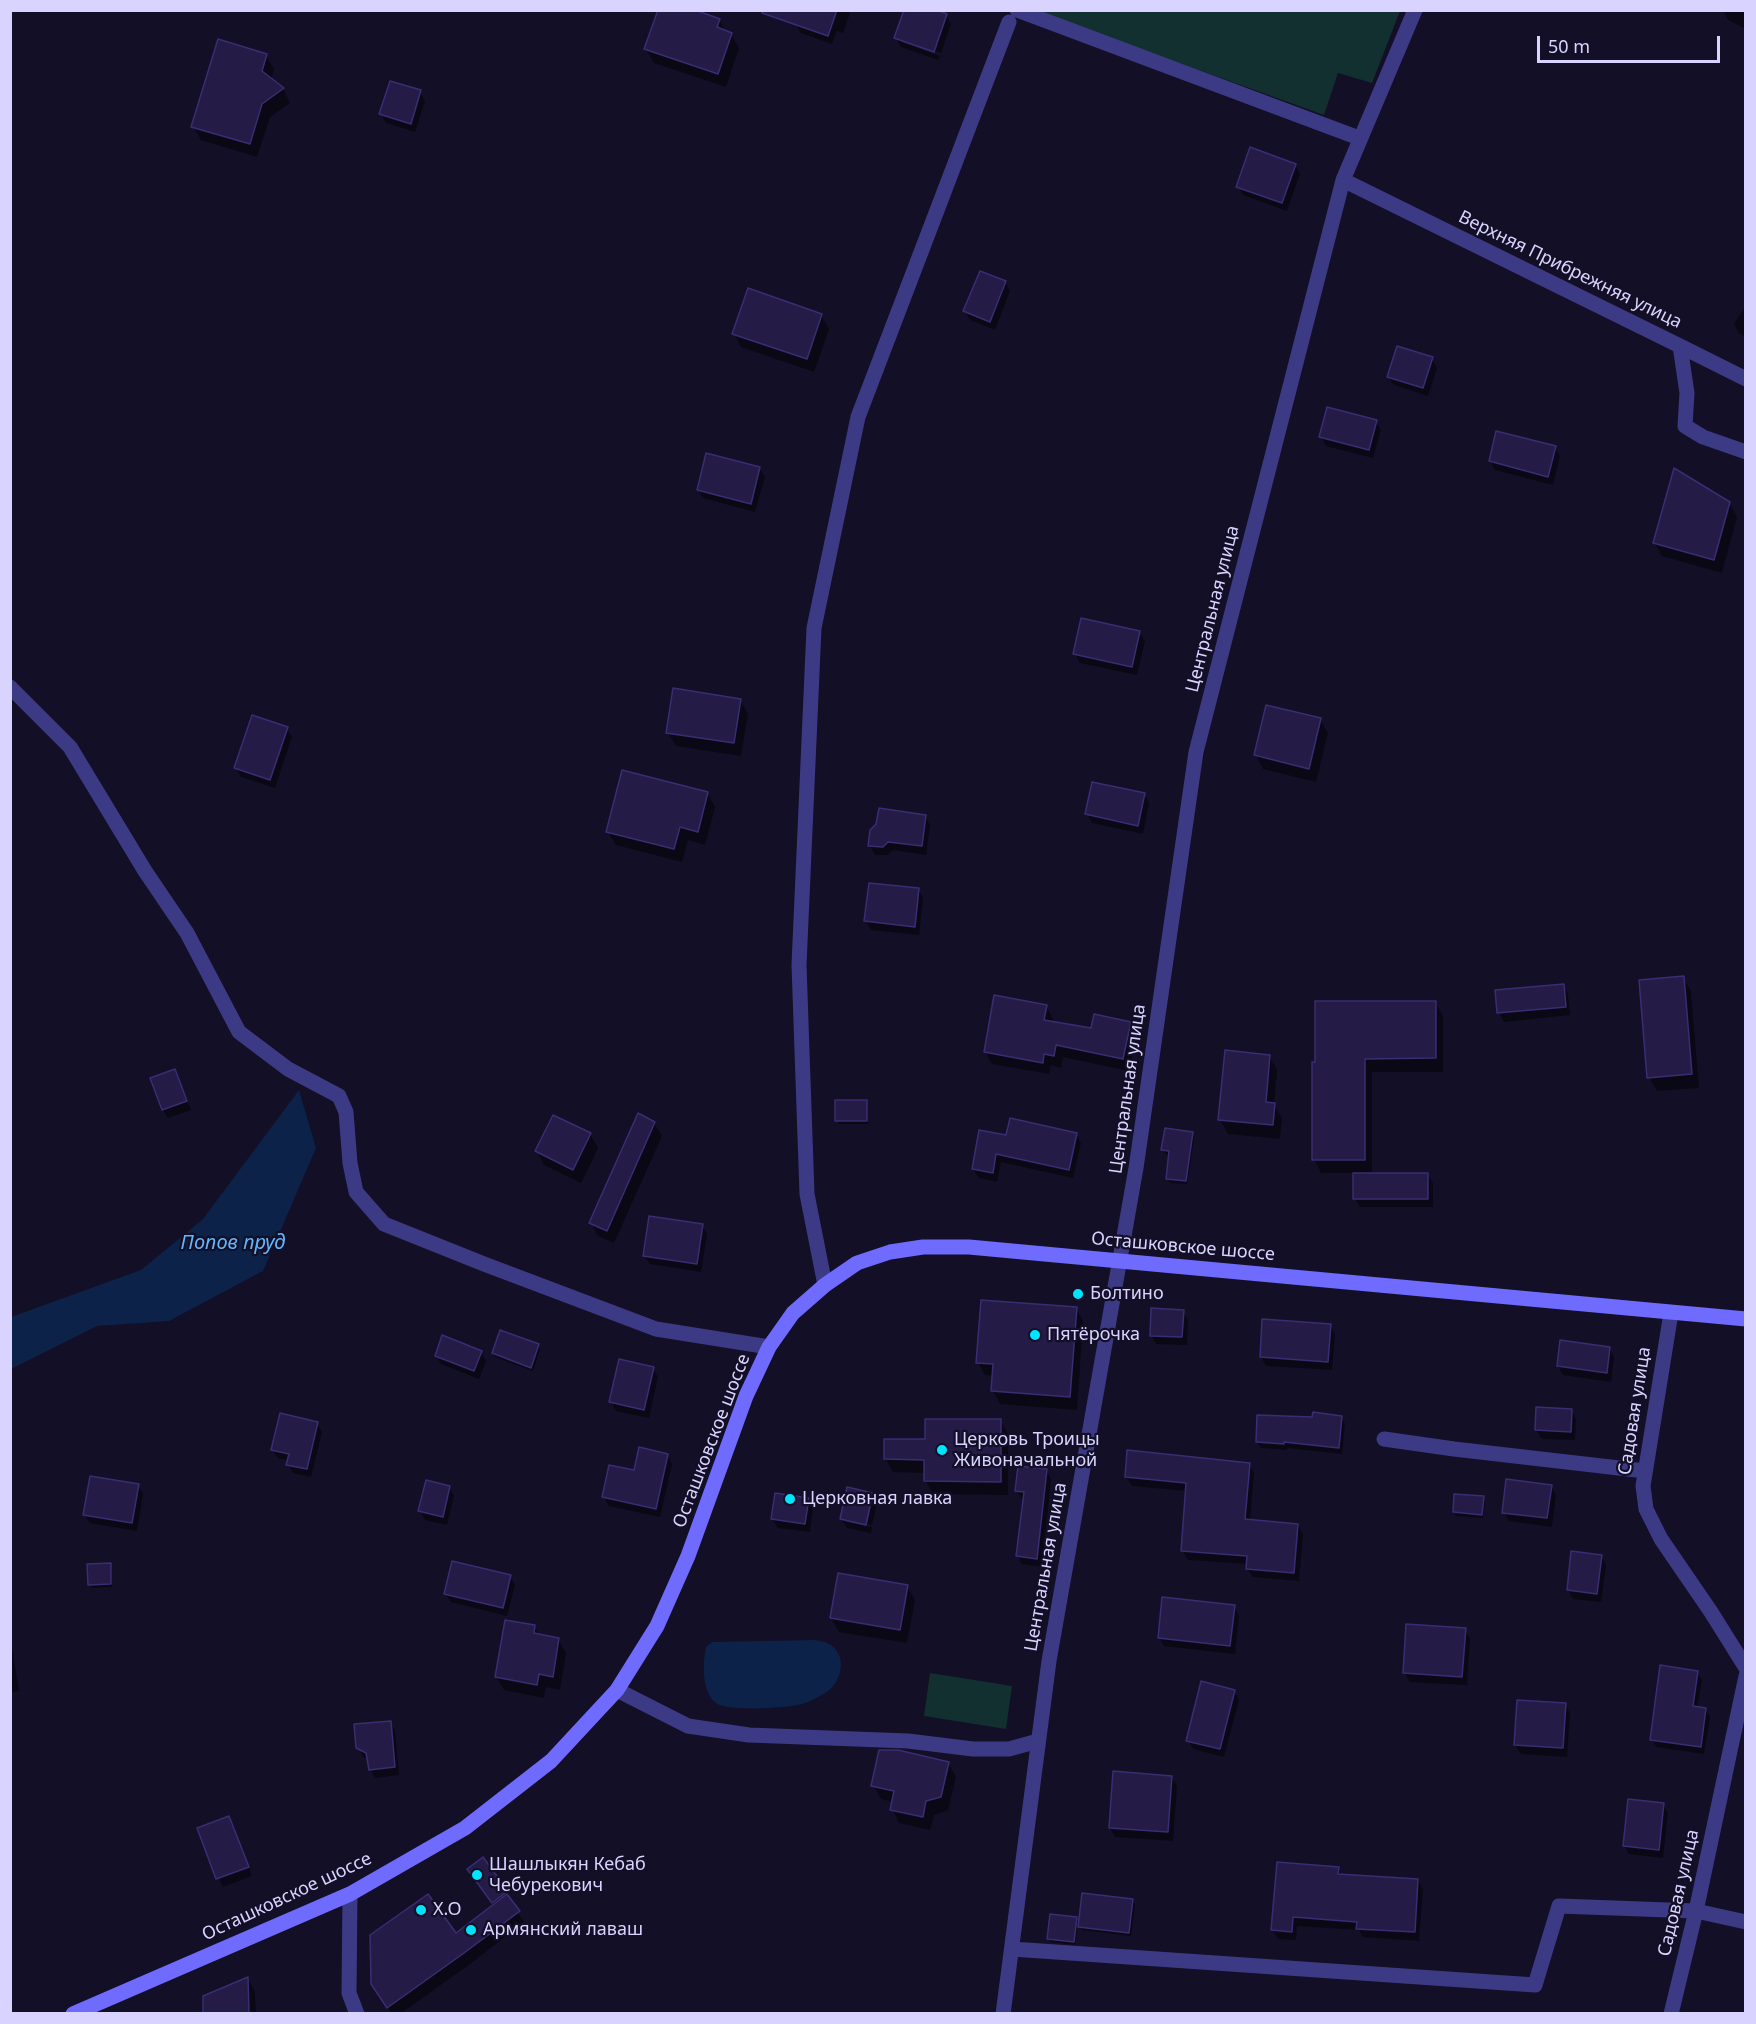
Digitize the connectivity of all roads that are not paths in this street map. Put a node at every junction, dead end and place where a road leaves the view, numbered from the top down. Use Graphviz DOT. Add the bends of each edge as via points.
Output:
graph roads {
  1 [pos="1415,10"];
  2 [pos="1013,16"];
  3 [pos="1359,138"];
  4 [pos="1343,180"];
  5 [pos="1680,346"];
  6 [pos="1746,379"];
  7 [pos="1746,452"];
  8 [pos="10,687"];
  9 [pos="1118,1261"];
  10 [pos="825,1285"];
  11 [pos="1671,1312"];
  12 [pos="1746,1319"];
  13 [pos="769,1347"];
  14 [pos="1384,1439"];
  15 [pos="1646,1471"];
  16 [pos="1746,1668"];
  17 [pos="1746,1676"];
  18 [pos="617,1690"];
  19 [pos="1038,1742"];
  20 [pos="350,1894"];
  21 [pos="1696,1911"];
  22 [pos="1746,1922"];
  23 [pos="1012,1949"];
  24 [pos="73,2013"];
  25 [pos="357,2013"];
  26 [pos="1003,2013"];
  27 [pos="1671,2013"];
  1 -- 3 [label="street, Центральная улица"];
  2 -- 3 [label="street"];
  2 -- 10 [label="street" via="858,417 814,628 800,964 807,1194"];
  3 -- 4 [label="street, Центральная улица"];
  4 -- 5 [label="street, Верхняя Прибрежняя улица"];
  4 -- 9 [label="street, Центральная улица" via="1196,752 1136,1168"];
  5 -- 6 [label="street"];
  5 -- 7 [label="street, Верхняя Прибрежняя улица" via="1687,393 1685,426 1703,437"];
  8 -- 13 [label="street" via="70,747 187,933 239,1032 288,1069 339,1096 346,1112 356,1192 384,1224 656,1329"];
  9 -- 10 [label="main road, Осташковское шоссе" via="969,1247 922,1247 857,1263"];
  9 -- 11 [label="main road, Осташковское шоссе"];
  9 -- 19 [label="street, Центральная улица"];
  10 -- 13 [label="main road, Осташковское шоссе" via="793,1313"];
  11 -- 12 [label="main road, Осташковское шоссе"];
  11 -- 15 [label="street, Садовая улица"];
  13 -- 18 [label="main road, Осташковское шоссе" via="746,1395 688,1556 657,1626"];
  14 -- 15 [label="street"];
  15 -- 16 [label="street, Садовая улица" via="1646,1509 1661,1539"];
  17 -- 21 [label="street, Садовая улица"];
  18 -- 19 [label="street" via="687,1726 749,1736 908,1741 973,1749 1009,1749"];
  18 -- 20 [label="main road, Осташковское шоссе" via="552,1761 465,1828"];
  19 -- 23 [label="street, Центральная улица"];
  20 -- 24 [label="main road, Осташковское шоссе"];
  20 -- 25 [label="street" via="349,1994"];
  21 -- 22 [label="street"];
  21 -- 23 [label="street" via="1559,1906 1535,1985"];
  21 -- 27 [label="street, Садовая улица"];
  23 -- 26 [label="street, Центральная улица"];
}
